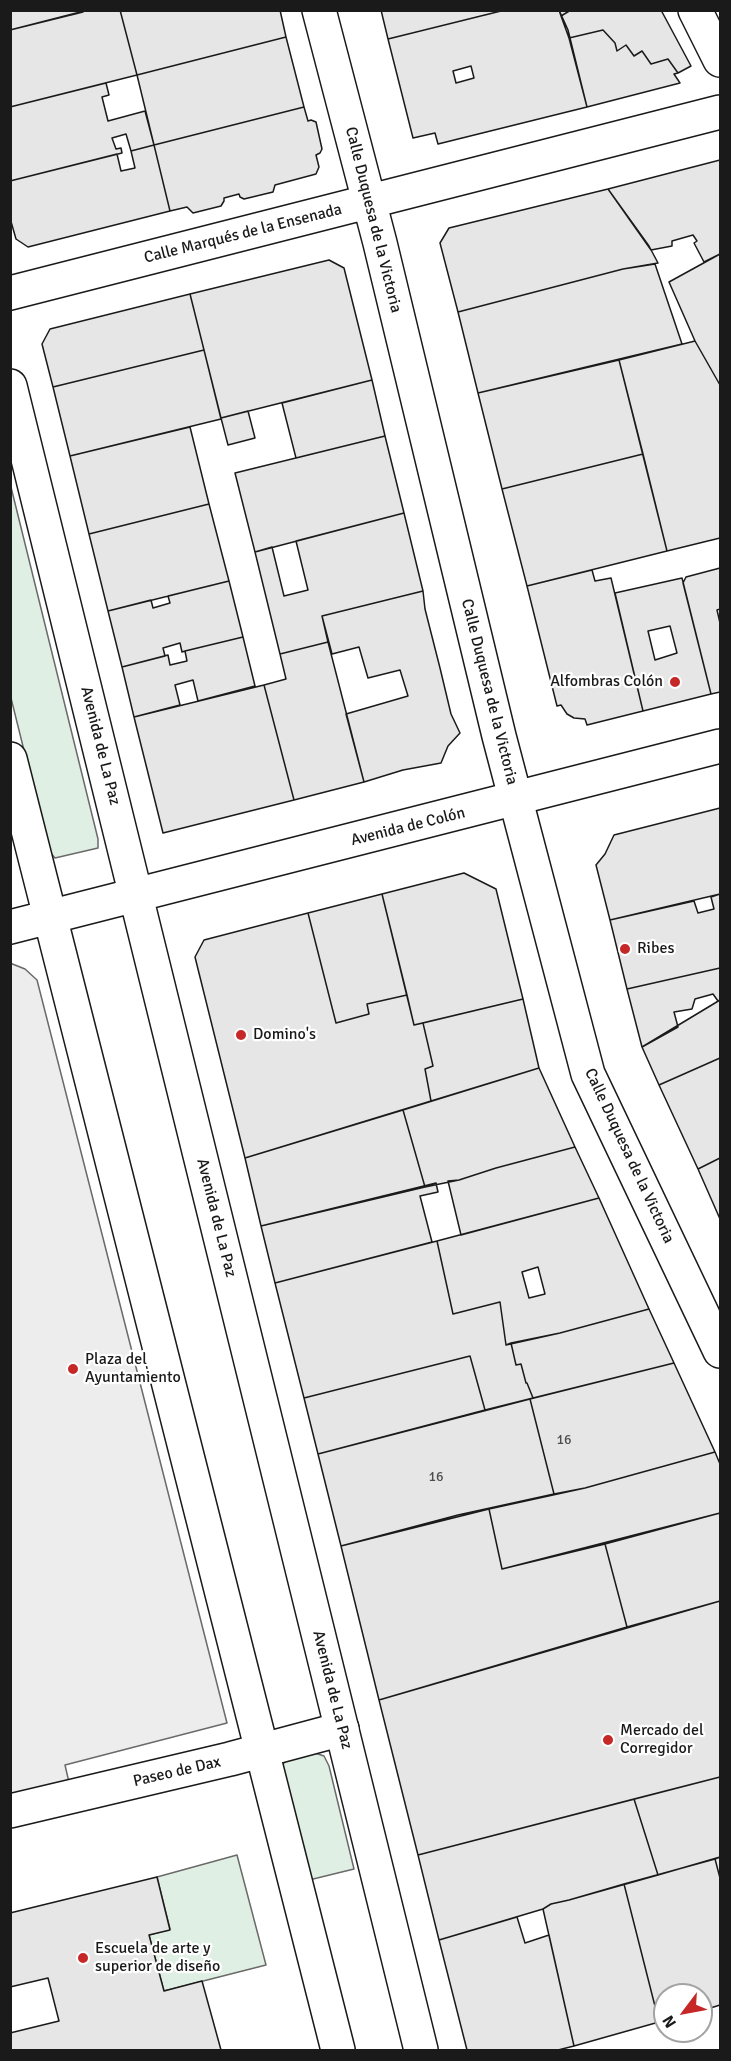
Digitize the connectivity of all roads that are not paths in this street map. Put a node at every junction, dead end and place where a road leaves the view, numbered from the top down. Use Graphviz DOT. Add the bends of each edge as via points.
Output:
graph roads {
  1 [pos="320,10"];
  2 [pos="695,10"];
  3 [pos="720,60"];
  4 [pos="720,112"];
  5 [pos="368,201"];
  6 [pos="10,293"];
  7 [pos="10,386"];
  8 [pos="720,746"];
  9 [pos="10,759"];
  10 [pos="516,799"];
  11 [pos="137,894"];
  12 [pos="50,917"];
  13 [pos="10,927"];
  14 [pos="720,1351"];
  15 [pos="342,1729"];
  16 [pos="261,1751"];
  17 [pos="10,1811"];
  18 [pos="338,2050"];
  19 [pos="421,2050"];
  1 -- 5 [label="main road, Calle Duquesa de la Victoria"];
  2 -- 3 [label="main road"];
  4 -- 5 [label="main road, Calle Marqués de la Ensenada"];
  5 -- 6 [label="main road, Calle Marqués de la Ensenada"];
  5 -- 10 [label="main road, Calle Duquesa de la Victoria"];
  7 -- 11 [label="main road, Avenida de La Paz"];
  8 -- 10 [label="main road, Avenida de Colón"];
  9 -- 12 [label="main road"];
  10 -- 11 [label="main road, Avenida de Colón"];
  10 -- 14 [label="main road, Calle Duquesa de la Victoria" via="588,1074"];
  11 -- 12 [label="main road, Avenida de Colón"];
  11 -- 15 [label="main road, Avenida de La Paz"];
  12 -- 13 [label="main road, Avenida de Colón"];
  12 -- 16 [label="main road"];
  15 -- 16 [label="main road, Paseo de Dax"];
  15 -- 19 [label="main road, Avenida de La Paz"];
  16 -- 17 [label="main road, Paseo de Dax"];
  16 -- 18 [label="main road"];
}
